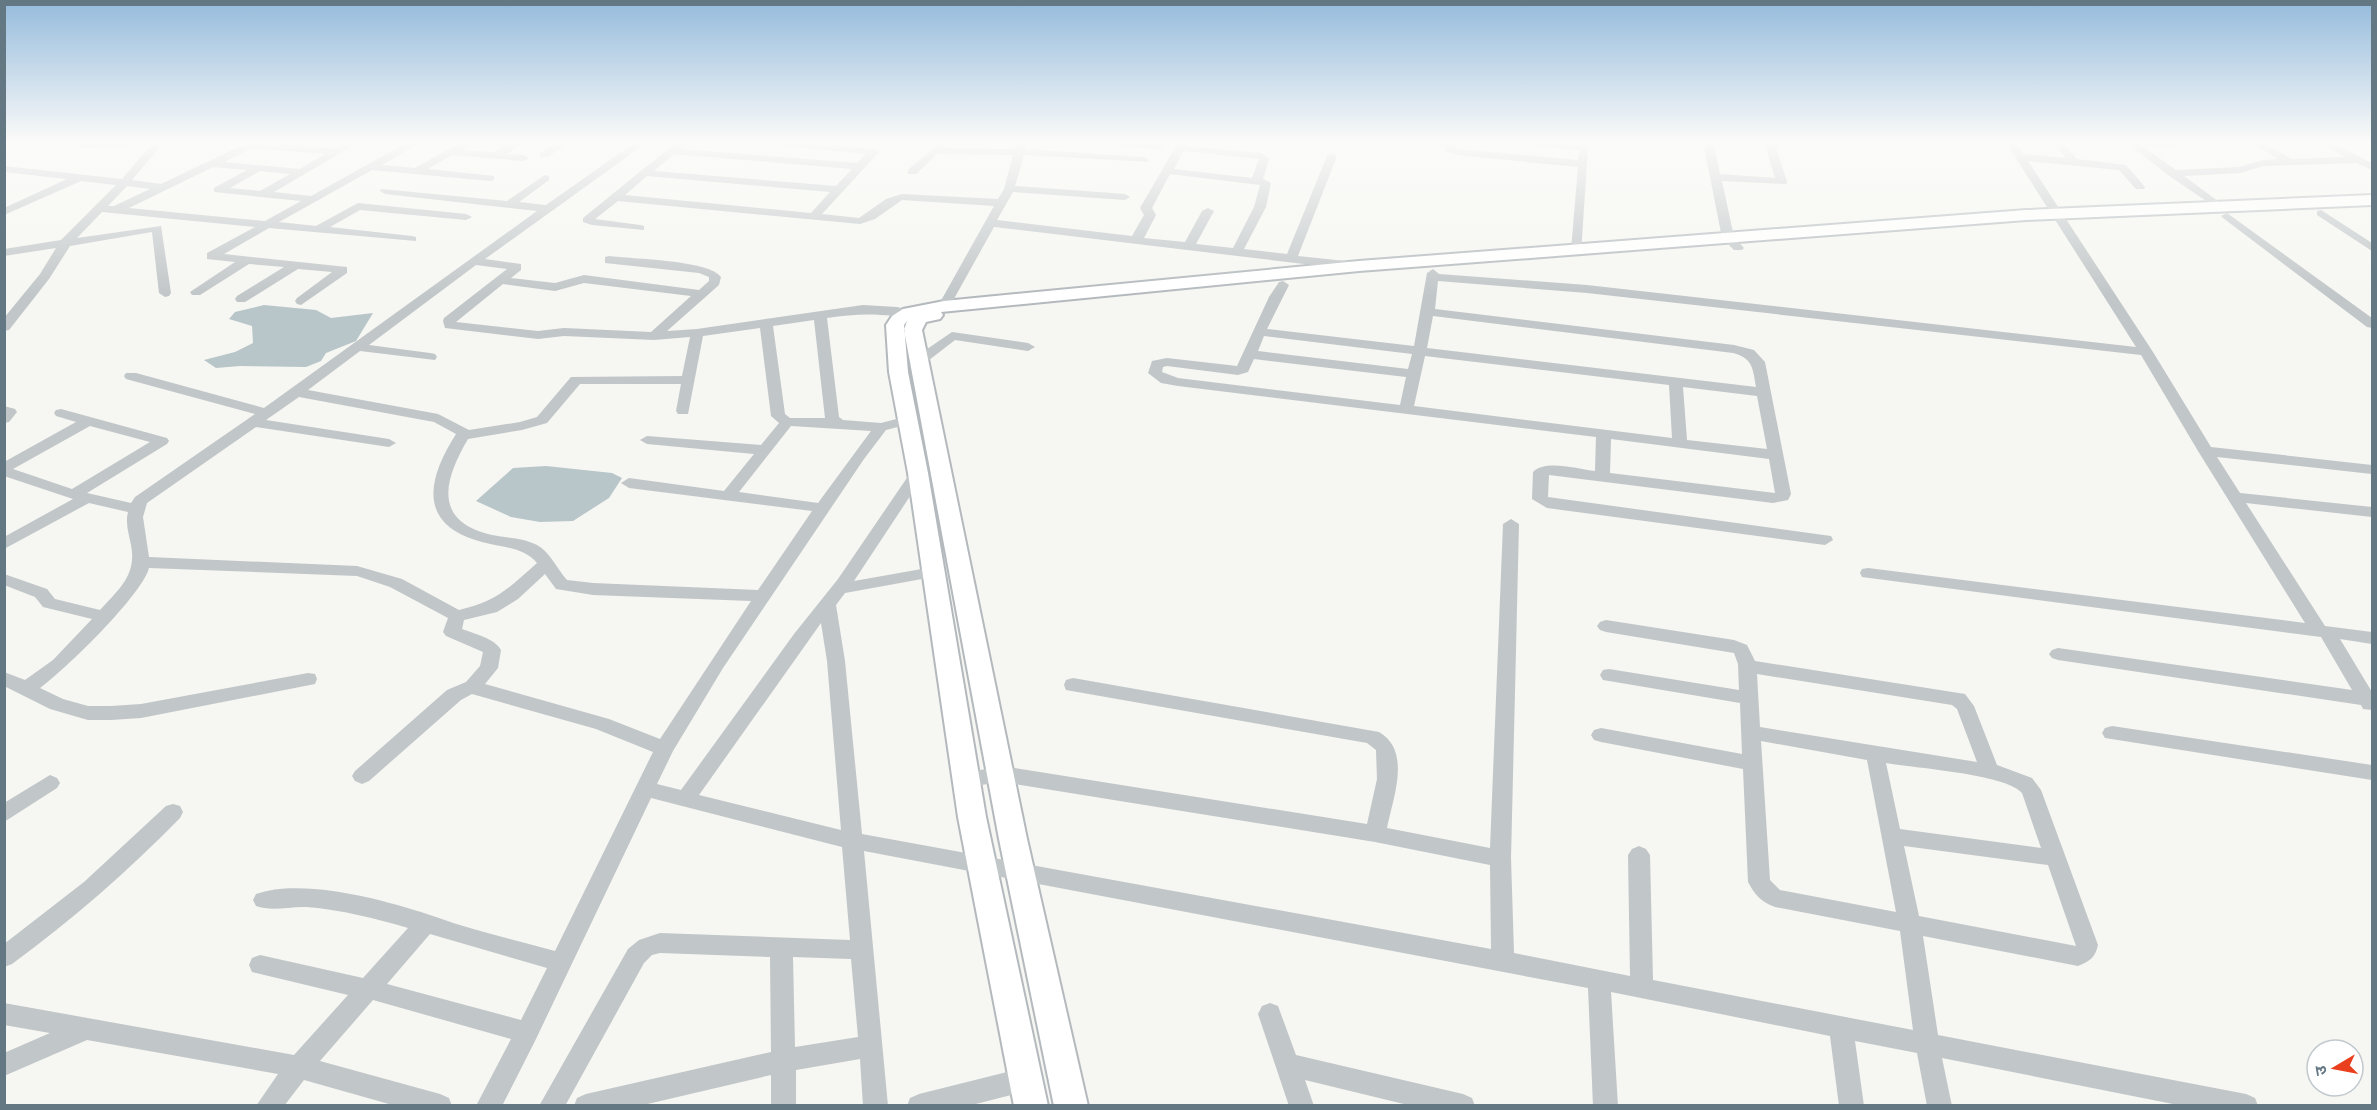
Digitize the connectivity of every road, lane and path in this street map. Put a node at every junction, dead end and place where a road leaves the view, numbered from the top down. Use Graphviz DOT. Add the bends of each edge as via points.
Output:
graph roads {
  1 [pos="46,193"];
  2 [pos="107,193"];
  3 [pos="111,193"];
  4 [pos="150,193"];
  5 [pos="242,193"];
  6 [pos="265,193"];
  7 [pos="324,193"];
  8 [pos="383,193"];
  9 [pos="402,193"];
  10 [pos="526,193"];
  11 [pos="572,193"];
  12 [pos="619,193"];
  13 [pos="836,193"];
  14 [pos="1007,193"];
  15 [pos="1064,193"];
  16 [pos="1155,193"];
  17 [pos="1265,193"];
  18 [pos="1317,193"];
  19 [pos="1580,193"];
  20 [pos="1720,193"];
  21 [pos="2044,193"];
  22 [pos="2199,193"];
  23 [pos="261,195"];
  24 [pos="614,197"];
  25 [pos="1125,197"];
  26 [pos="313,199"];
  27 [pos="2373,200"];
  28 [pos="1002,203"];
  29 [pos="509,205"];
  30 [pos="358,206"];
  31 [pos="99,208"];
  32 [pos="117,209"];
  33 [pos="549,209"];
  34 [pos="1208,211"];
  35 [pos="2223,211"];
  36 [pos="2373,211"];
  37 [pos="4,212"];
  38 [pos="2321,213"];
  39 [pos="181,215"];
  40 [pos="814,216"];
  41 [pos="466,217"];
  42 [pos="2060,218"];
  43 [pos="991,223"];
  44 [pos="268,224"];
  45 [pos="157,228"];
  46 [pos="640,228"];
  47 [pos="319,229"];
  48 [pos="412,239"];
  49 [pos="1139,239"];
  50 [pos="66,242"];
  51 [pos="1733,243"];
  52 [pos="51,244"];
  53 [pos="1188,247"];
  54 [pos="2373,249"];
  55 [pos="1577,250"];
  56 [pos="1237,252"];
  57 [pos="4,253"];
  58 [pos="1290,258"];
  59 [pos="246,260"];
  60 [pos="609,260"];
  61 [pos="474,261"];
  62 [pos="296,265"];
  63 [pos="1359,266"];
  64 [pos="1399,270"];
  65 [pos="1434,275"];
  66 [pos="501,280"];
  67 [pos="1283,285"];
  68 [pos="196,292"];
  69 [pos="165,293"];
  70 [pos="701,294"];
  71 [pos="241,299"];
  72 [pos="301,301"];
  73 [pos="944,306"];
  74 [pos="4,310"];
  75 [pos="1428,312"];
  76 [pos="820,315"];
  77 [pos="915,316"];
  78 [pos="766,323"];
  79 [pos="2373,324"];
  80 [pos="4,327"];
  81 [pos="1261,332"];
  82 [pos="697,333"];
  83 [pos="654,336"];
  84 [pos="1029,346"];
  85 [pos="357,347"];
  86 [pos="1419,351"];
  87 [pos="2146,352"];
  88 [pos="1250,354"];
  89 [pos="430,357"];
  90 [pos="919,361"];
  91 [pos="1414,374"];
  92 [pos="131,376"];
  93 [pos="689,380"];
  94 [pos="1676,382"];
  95 [pos="296,392"];
  96 [pos="1763,392"];
  97 [pos="1406,409"];
  98 [pos="4,410"];
  99 [pos="683,411"];
  100 [pos="61,413"];
  101 [pos="266,413"];
  102 [pos="4,419"];
  103 [pos="908,420"];
  104 [pos="88,421"];
  105 [pos="253,422"];
  106 [pos="787,422"];
  107 [pos="837,423"];
  108 [pos="881,427"];
  109 [pos="466,434"];
  110 [pos="1604,434"];
  111 [pos="647,440"];
  112 [pos="389,443"];
  113 [pos="1680,444"];
  114 [pos="764,450"];
  115 [pos="2205,451"];
  116 [pos="1776,455"];
  117 [pos="2373,469"];
  118 [pos="4,470"];
  119 [pos="1602,476"];
  120 [pos="919,480"];
  121 [pos="629,483"];
  122 [pos="944,485"];
  123 [pos="80,496"];
  124 [pos="728,496"];
  125 [pos="2234,497"];
  126 [pos="823,508"];
  127 [pos="135,509"];
  128 [pos="2373,512"];
  129 [pos="1511,524"];
  130 [pos="1825,540"];
  131 [pos="4,544"];
  132 [pos="141,562"];
  133 [pos="545,565"];
  134 [pos="933,572"];
  135 [pos="1868,573"];
  136 [pos="4,579"];
  137 [pos="765,596"];
  138 [pos="833,597"];
  139 [pos="103,616"];
  140 [pos="457,616"];
  141 [pos="1606,626"];
  142 [pos="2325,632"];
  143 [pos="2373,638"];
  144 [pos="2058,654"];
  145 [pos="1748,666"];
  146 [pos="1609,675"];
  147 [pos="4,678"];
  148 [pos="308,678"];
  149 [pos="1073,685"];
  150 [pos="472,687"];
  151 [pos="25,688"];
  152 [pos="1749,698"];
  153 [pos="2370,703"];
  154 [pos="1751,732"];
  155 [pos="2112,733"];
  156 [pos="1601,735"];
  157 [pos="664,749"];
  158 [pos="1879,755"];
  159 [pos="1753,763"];
  160 [pos="1990,771"];
  161 [pos="2373,773"];
  162 [pos="1002,774"];
  163 [pos="362,776"];
  164 [pos="966,779"];
  165 [pos="50,783"];
  166 [pos="646,789"];
  167 [pos="686,798"];
  168 [pos="173,812"];
  169 [pos="4,814"];
  170 [pos="1375,834"];
  171 [pos="1891,836"];
  172 [pos="853,841"];
  173 [pos="1639,855"];
  174 [pos="1500,858"];
  175 [pos="2056,858"];
  176 [pos="981,865"];
  177 [pos="1021,873"];
  178 [pos="264,900"];
  179 [pos="426,923"];
  180 [pos="1910,924"];
  181 [pos="781,949"];
  182 [pos="861,950"];
  183 [pos="4,957"];
  184 [pos="560,962"];
  185 [pos="1503,962"];
  186 [pos="260,965"];
  187 [pos="1599,980"];
  188 [pos="1642,988"];
  189 [pos="369,989"];
  190 [pos="4,1014"];
  191 [pos="1270,1014"];
  192 [pos="1841,1027"];
  193 [pos="85,1029"];
  194 [pos="526,1033"];
  195 [pos="1927,1045"];
  196 [pos="870,1046"];
  197 [pos="785,1060"];
  198 [pos="1287,1064"];
  199 [pos="4,1065"];
  200 [pos="299,1067"];
  201 [pos="1027,1079"];
  202 [pos="1451,1104"];
  203 [pos="268,1106"];
  204 [pos="440,1106"];
  205 [pos="488,1106"];
  206 [pos="551,1106"];
  207 [pos="586,1106"];
  208 [pos="784,1106"];
  209 [pos="876,1106"];
  210 [pos="920,1106"];
  211 [pos="1031,1106"];
  212 [pos="1071,1106"];
  213 [pos="1302,1106"];
  214 [pos="1605,1106"];
  215 [pos="1852,1106"];
  216 [pos="1940,1106"];
  217 [pos="2246,1106"];
  1 -- 37 [label="street"];
  2 -- 52 [label="street"];
  3 -- 31 [label="street"];
  4 -- 32 [label="street"];
  5 -- 23 [label="street"];
  6 -- 23 [label="street"];
  7 -- 26 [label="street"];
  8 -- 30 [label="street"];
  9 -- 29 [label="street"];
  10 -- 29 [label="street"];
  11 -- 33 [label="street"];
  12 -- 24 [label="street"];
  13 -- 40 [label="street"];
  14 -- 28 [label="street"];
  15 -- 25 [label="street"];
  16 -- 49 [label="street" via="1146,208 1150,215"];
  17 -- 56 [label="street"];
  18 -- 58 [label="street"];
  19 -- 55 [label="street"];
  20 -- 51 [label="street"];
  21 -- 42 [label="street"];
  22 -- 35 [label="street"];
  23 -- 26 [label="street"];
  24 -- 40 [label="street"];
  24 -- 46 [label="street" via="587,220"];
  26 -- 44 [label="street"];
  27 -- 35 [label="main road"];
  28 -- 40 [label="street" via="902,197 891,200 866,220"];
  28 -- 43 [label="street"];
  29 -- 33 [label="street"];
  30 -- 41 [label="street"];
  30 -- 47 [label="street"];
  31 -- 32 [label="street"];
  31 -- 50 [label="street"];
  32 -- 39 [label="street"];
  33 -- 61 [label="street"];
  34 -- 53 [label="street"];
  35 -- 38 [label="main road"];
  35 -- 42 [label="main road"];
  35 -- 79 [label="street"];
  36 -- 38 [label="main road"];
  38 -- 54 [label="street"];
  39 -- 44 [label="street"];
  39 -- 45 [label="street"];
  42 -- 51 [label="main road"];
  42 -- 87 [label="street"];
  43 -- 49 [label="street"];
  43 -- 73 [label="street"];
  44 -- 47 [label="street"];
  44 -- 59 [label="street" via="212,256"];
  45 -- 50 [label="street"];
  45 -- 69 [label="street"];
  47 -- 48 [label="street"];
  49 -- 53 [label="street"];
  50 -- 52 [label="street"];
  50 -- 80 [label="street" via="45,276"];
  51 -- 55 [label="main road"];
  51 -- 65 [label="main road"];
  52 -- 57 [label="street"];
  52 -- 74 [label="street"];
  53 -- 56 [label="street"];
  55 -- 64 [label="main road"];
  56 -- 58 [label="street"];
  58 -- 63 [label="street"];
  59 -- 62 [label="street"];
  59 -- 68 [label="street"];
  60 -- 70 [label="street" via="713,273 716,279"];
  61 -- 66 [label="street" via="516,266"];
  61 -- 85 [label="street"];
  62 -- 71 [label="street"];
  62 -- 72 [label="street" via="343,270"];
  63 -- 64 [label="main road"];
  63 -- 73 [label="main road"];
  64 -- 65 [label="main road"];
  64 -- 67 [label="main road"];
  65 -- 75 [label="street"];
  65 -- 87 [label="street"];
  66 -- 70 [label="street" via="555,287 585,279"];
  66 -- 83 [label="street" via="448,324 538,335 564,332"];
  67 -- 77 [label="main road"];
  67 -- 81 [label="street"];
  70 -- 83 [label="street"];
  73 -- 77 [label="main road"];
  75 -- 86 [label="street"];
  75 -- 96 [label="street" via="1741,350 1758,362"];
  76 -- 77 [label="street" via="882,309"];
  76 -- 78 [label="street"];
  76 -- 107 [label="street" via="832,418"];
  77 -- 90 [label="main road"];
  77 -- 103 [label="main road" via="898,321 894,329"];
  78 -- 82 [label="street"];
  78 -- 106 [label="street" via="778,416"];
  81 -- 86 [label="street"];
  81 -- 88 [label="street"];
  82 -- 83 [label="street"];
  82 -- 93 [label="street"];
  84 -- 90 [label="street" via="952,336"];
  85 -- 89 [label="street"];
  85 -- 95 [label="street"];
  86 -- 91 [label="street"];
  86 -- 94 [label="street"];
  87 -- 115 [label="street"];
  88 -- 91 [label="street"];
  88 -- 97 [label="street" via="1241,370 1167,362 1157,364 1154,370 1160,377 1178,382"];
  90 -- 122 [label="main road"];
  91 -- 97 [label="street"];
  92 -- 101 [label="street"];
  93 -- 99 [label="street"];
  93 -- 109 [label="street" via="580,379 537,422"];
  94 -- 96 [label="street"];
  94 -- 113 [label="street"];
  95 -- 101 [label="street"];
  95 -- 109 [label="street" via="438,418"];
  96 -- 116 [label="street"];
  97 -- 110 [label="street"];
  98 -- 102 [label="street" via="10,412"];
  100 -- 104 [label="street"];
  101 -- 105 [label="street"];
  103 -- 108 [label="street"];
  103 -- 120 [label="main road"];
  104 -- 118 [label="street"];
  104 -- 123 [label="street" via="162,441"];
  105 -- 112 [label="street"];
  105 -- 127 [label="street" via="152,492"];
  106 -- 107 [label="street"];
  106 -- 114 [label="street"];
  107 -- 108 [label="street"];
  108 -- 126 [label="street"];
  109 -- 133 [label="street" via="438,490 442,512 459,527 483,537 528,547"];
  110 -- 113 [label="street"];
  110 -- 119 [label="street"];
  111 -- 114 [label="street"];
  113 -- 116 [label="street"];
  114 -- 124 [label="street"];
  115 -- 117 [label="street"];
  115 -- 125 [label="street"];
  116 -- 119 [label="street" via="1783,494 1778,498"];
  118 -- 123 [label="street"];
  119 -- 130 [label="street" via="1541,472 1540,500"];
  120 -- 122 [label="main road"];
  120 -- 134 [label="main road"];
  120 -- 138 [label="street"];
  121 -- 124 [label="street"];
  122 -- 162 [label="main road"];
  123 -- 127 [label="street"];
  123 -- 131 [label="street"];
  124 -- 126 [label="street"];
  125 -- 128 [label="street"];
  125 -- 142 [label="street"];
  126 -- 137 [label="street"];
  127 -- 132 [label="street"];
  129 -- 174 [label="street"];
  132 -- 139 [label="street" via="135,580"];
  132 -- 140 [label="street" via="366,573 401,584"];
  133 -- 137 [label="street" via="562,585 577,588"];
  133 -- 140 [label="street" via="491,608"];
  134 -- 138 [label="street"];
  134 -- 164 [label="main road"];
  135 -- 142 [label="street"];
  136 -- 139 [label="street" via="41,593 49,603"];
  137 -- 157 [label="street"];
  138 -- 167 [label="street"];
  138 -- 172 [label="street"];
  139 -- 151 [label="street" via="62,662"];
  140 -- 150 [label="street" via="452,632 492,650 489,668"];
  141 -- 145 [label="street" via="1734,646 1744,654"];
  142 -- 143 [label="street"];
  142 -- 153 [label="street"];
  144 -- 153 [label="street"];
  145 -- 152 [label="street"];
  145 -- 160 [label="street" via="1959,699"];
  146 -- 152 [label="street"];
  147 -- 151 [label="street"];
  148 -- 151 [label="street" via="141,711 111,713 88,713 57,704"];
  149 -- 170 [label="street" via="1372,737 1386,749 1387,767"];
  150 -- 157 [label="street" via="602,724"];
  150 -- 163 [label="street" via="453,695"];
  152 -- 154 [label="street"];
  154 -- 158 [label="street"];
  154 -- 159 [label="street"];
  155 -- 161 [label="street"];
  156 -- 159 [label="street"];
  157 -- 166 [label="street"];
  158 -- 160 [label="street"];
  158 -- 171 [label="street" via="1876,762"];
  159 -- 180 [label="street" via="1759,882 1765,891 1787,902"];
  160 -- 175 [label="street" via="2014,777 2031,790"];
  162 -- 164 [label="street"];
  162 -- 170 [label="street"];
  162 -- 177 [label="main road"];
  164 -- 176 [label="main road"];
  165 -- 169 [label="street"];
  166 -- 167 [label="street"];
  166 -- 184 [label="street"];
  167 -- 172 [label="street"];
  168 -- 183 [label="street" via="99,885"];
  170 -- 174 [label="street"];
  171 -- 175 [label="street"];
  171 -- 180 [label="street"];
  172 -- 176 [label="street"];
  172 -- 182 [label="street"];
  173 -- 188 [label="street"];
  174 -- 185 [label="street"];
  175 -- 180 [label="street" via="2087,945 2078,956"];
  176 -- 177 [label="street"];
  176 -- 201 [label="main road"];
  177 -- 185 [label="street"];
  177 -- 212 [label="main road"];
  178 -- 179 [label="street" via="305,898 352,903"];
  179 -- 184 [label="street"];
  179 -- 189 [label="street"];
  180 -- 195 [label="street"];
  181 -- 182 [label="street"];
  181 -- 197 [label="street"];
  181 -- 206 [label="street" via="660,943 642,948"];
  182 -- 196 [label="street"];
  184 -- 194 [label="street"];
  185 -- 187 [label="street"];
  186 -- 189 [label="street"];
  187 -- 188 [label="street"];
  187 -- 214 [label="street"];
  188 -- 192 [label="street"];
  189 -- 194 [label="street"];
  189 -- 200 [label="street"];
  190 -- 193 [label="street"];
  191 -- 198 [label="street"];
  192 -- 195 [label="street"];
  192 -- 215 [label="street"];
  193 -- 199 [label="street"];
  193 -- 200 [label="street"];
  194 -- 205 [label="street"];
  195 -- 216 [label="street"];
  195 -- 217 [label="street"];
  196 -- 197 [label="street"];
  196 -- 209 [label="street"];
  197 -- 207 [label="street"];
  197 -- 208 [label="street"];
  198 -- 202 [label="street"];
  198 -- 213 [label="street"];
  200 -- 203 [label="street"];
  200 -- 204 [label="street"];
  201 -- 210 [label="street"];
  201 -- 211 [label="main road"];
}
